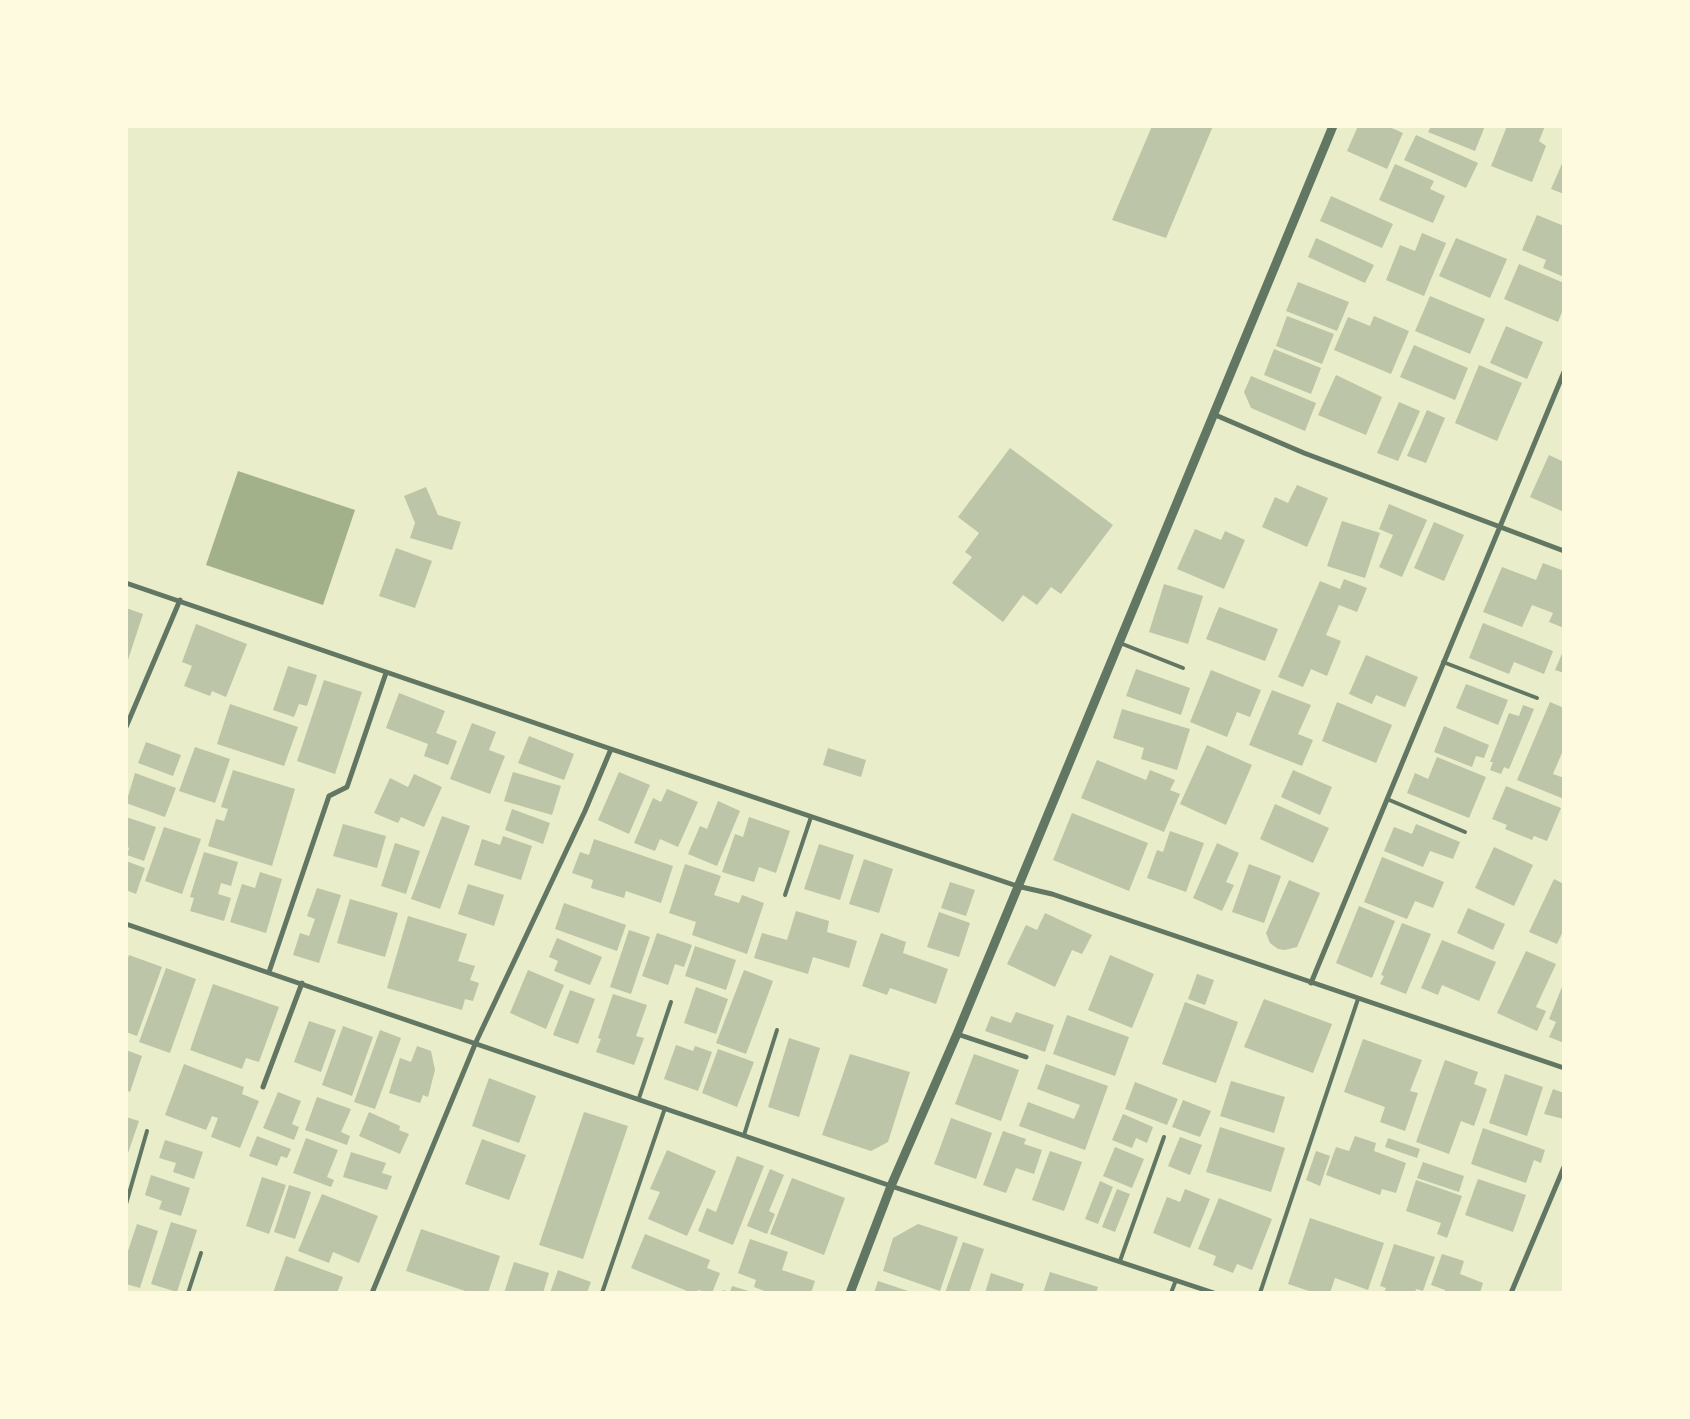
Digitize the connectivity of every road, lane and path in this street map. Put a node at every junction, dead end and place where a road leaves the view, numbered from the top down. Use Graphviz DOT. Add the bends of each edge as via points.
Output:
graph roads {
  1 [pos="1333,126"];
  2 [pos="1564,372"];
  3 [pos="1213,414"];
  4 [pos="1499,526"];
  5 [pos="1564,551"];
  6 [pos="126,582"];
  7 [pos="180,600"];
  8 [pos="1120,643"];
  9 [pos="1444,662"];
  10 [pos="1182,668"];
  11 [pos="386,673"];
  12 [pos="1537,698"];
  13 [pos="126,727"];
  14 [pos="611,749"];
  15 [pos="1387,800"];
  16 [pos="811,817"];
  17 [pos="1465,832"];
  18 [pos="1017,886"];
  19 [pos="785,895"];
  20 [pos="126,924"];
  21 [pos="268,972"];
  22 [pos="302,983"];
  23 [pos="1311,983"];
  24 [pos="1358,999"];
  25 [pos="671,1002"];
  26 [pos="777,1030"];
  27 [pos="957,1034"];
  28 [pos="476,1042"];
  29 [pos="1026,1057"];
  30 [pos="1564,1068"];
  31 [pos="263,1086"];
  32 [pos="638,1098"];
  33 [pos="666,1108"];
  34 [pos="147,1131"];
  35 [pos="744,1134"];
  36 [pos="1164,1137"];
  37 [pos="1564,1167"];
  38 [pos="891,1186"];
  39 [pos="126,1204"];
  40 [pos="201,1253"];
  41 [pos="1120,1261"];
  42 [pos="1176,1280"];
  43 [pos="188,1293"];
  44 [pos="372,1293"];
  45 [pos="602,1293"];
  46 [pos="850,1293"];
  47 [pos="1171,1293"];
  48 [pos="1214,1293"];
  49 [pos="1260,1293"];
  50 [pos="1511,1293"];
  1 -- 3 [label="street"];
  2 -- 4 [label="street"];
  3 -- 4 [label="street" via="1304,453"];
  3 -- 8 [label="street"];
  4 -- 5 [label="street"];
  4 -- 9 [label="street"];
  6 -- 7 [label="street"];
  7 -- 11 [label="street"];
  7 -- 13 [label="street"];
  8 -- 10 [label="lane"];
  8 -- 18 [label="street"];
  9 -- 12 [label="lane"];
  9 -- 15 [label="street"];
  11 -- 14 [label="street"];
  11 -- 21 [label="street" via="347,787 329,796"];
  14 -- 16 [label="street"];
  14 -- 28 [label="street"];
  15 -- 17 [label="lane"];
  15 -- 23 [label="street"];
  16 -- 18 [label="street"];
  16 -- 19 [label="lane"];
  18 -- 23 [label="street" via="1052,894"];
  18 -- 27 [label="street"];
  20 -- 21 [label="street"];
  21 -- 22 [label="street"];
  22 -- 28 [label="street"];
  22 -- 31 [label="street"];
  23 -- 24 [label="street"];
  24 -- 30 [label="street"];
  24 -- 49 [label="lane"];
  25 -- 32 [label="lane"];
  26 -- 35 [label="lane"];
  27 -- 29 [label="street"];
  27 -- 38 [label="street"];
  28 -- 32 [label="street"];
  28 -- 44 [label="street"];
  32 -- 33 [label="street"];
  33 -- 35 [label="street"];
  33 -- 45 [label="lane"];
  34 -- 39 [label="lane"];
  35 -- 38 [label="street"];
  36 -- 41 [label="lane"];
  37 -- 50 [label="street"];
  38 -- 41 [label="street"];
  38 -- 46 [label="street"];
  40 -- 43 [label="lane"];
  41 -- 42 [label="street"];
  42 -- 47 [label="lane"];
  42 -- 48 [label="street"];
}
